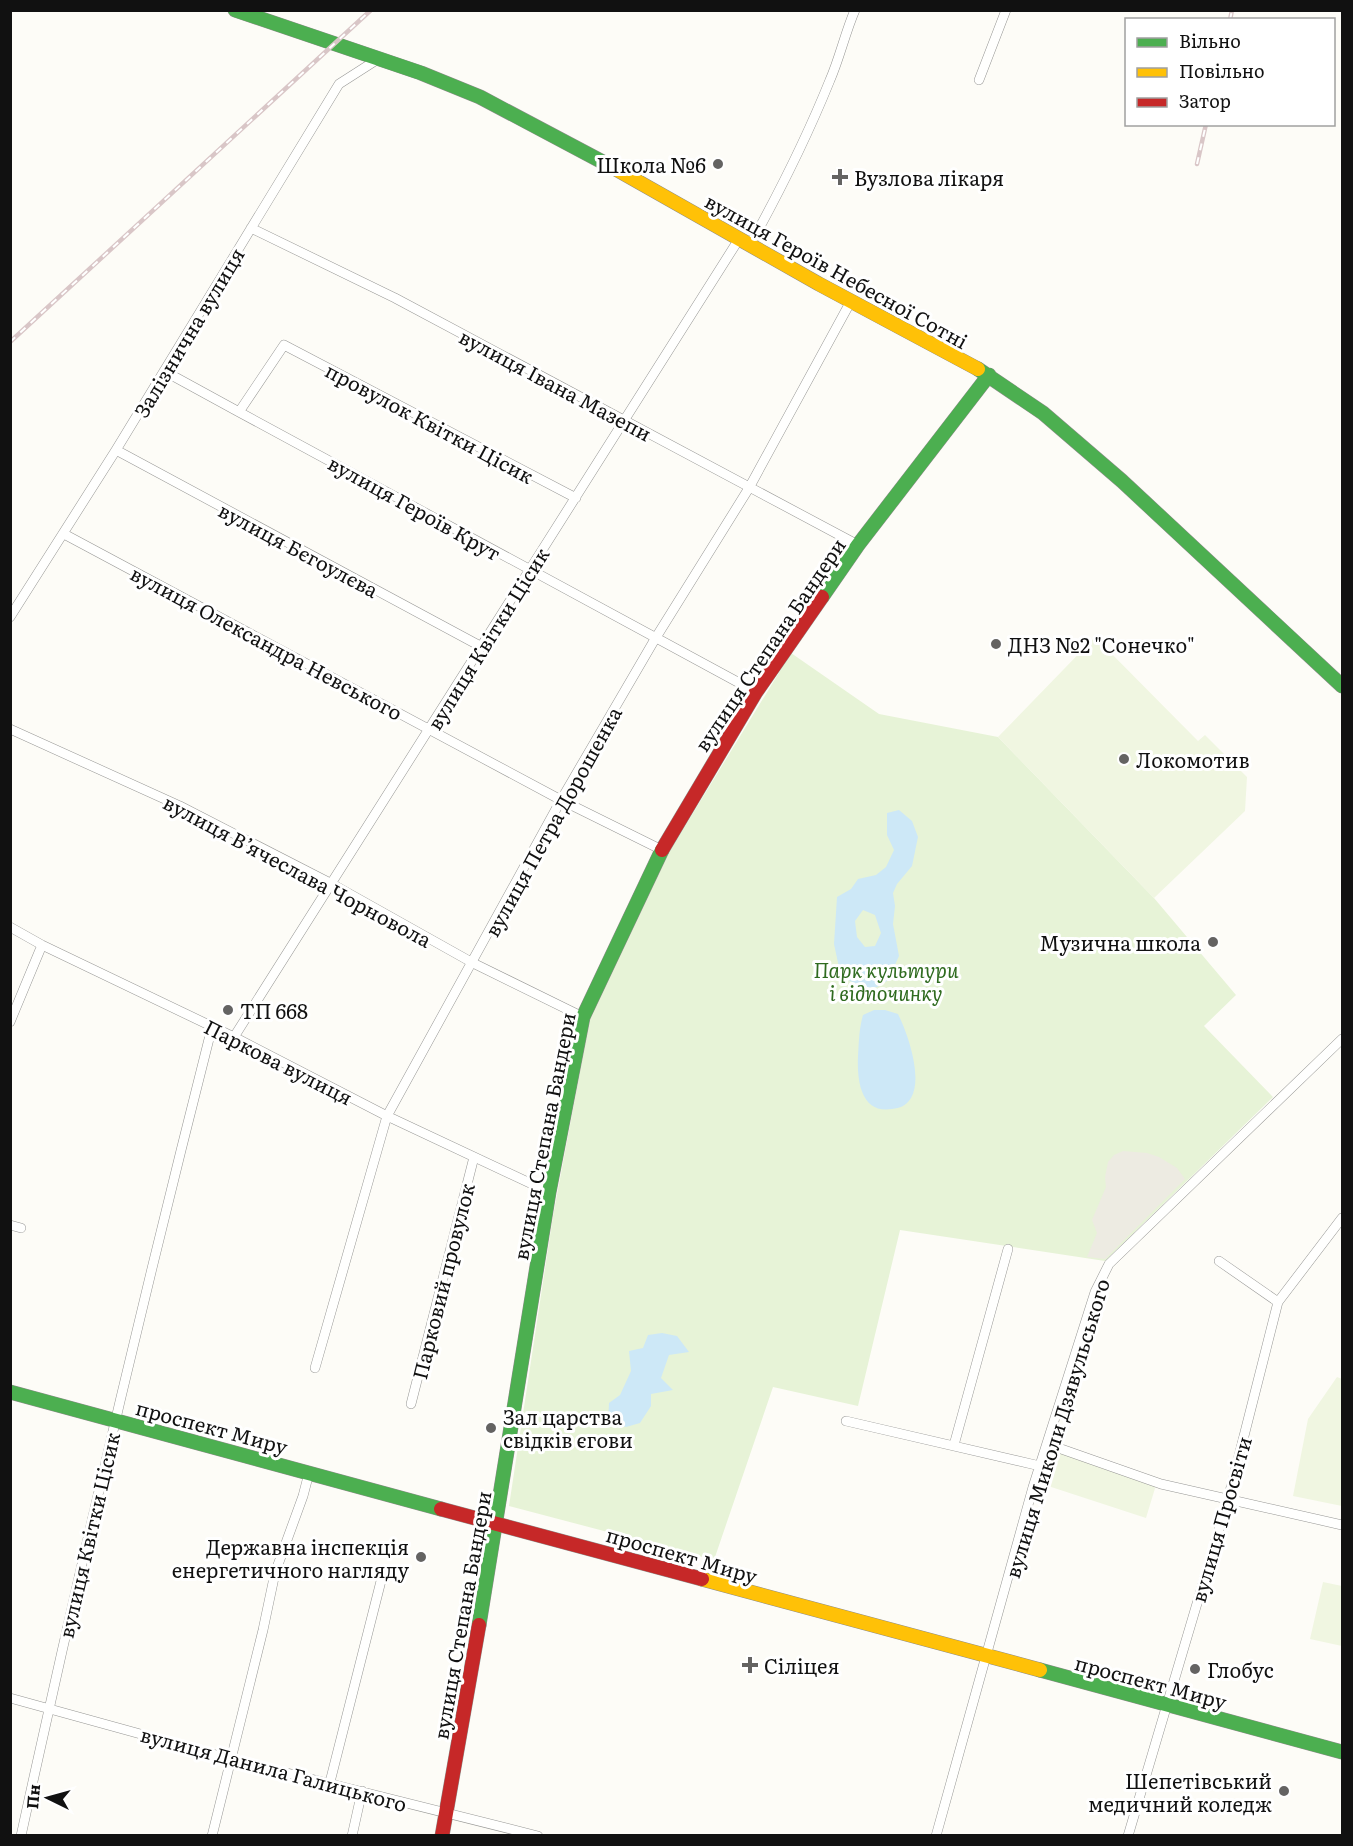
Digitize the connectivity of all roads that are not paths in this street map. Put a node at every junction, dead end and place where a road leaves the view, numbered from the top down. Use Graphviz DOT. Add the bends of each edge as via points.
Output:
graph roads {
  1 [pos="235,10"];
  2 [pos="855,10"];
  3 [pos="1006,10"];
  4 [pos="378,59"];
  5 [pos="979,80"];
  6 [pos="251,228"];
  7 [pos="745,242"];
  8 [pos="851,301"];
  9 [pos="164,371"];
  10 [pos="989,375"];
  11 [pos="239,412"];
  12 [pos="625,420"];
  13 [pos="116,450"];
  14 [pos="749,488"];
  15 [pos="576,498"];
  16 [pos="64,534"];
  17 [pos="858,545"];
  18 [pos="531,570"];
  19 [pos="10,617"];
  20 [pos="655,639"];
  21 [pos="482,647"];
  22 [pos="1342,686"];
  23 [pos="756,692"];
  24 [pos="10,729"];
  25 [pos="430,729"];
  26 [pos="561,800"];
  27 [pos="662,850"];
  28 [pos="332,884"];
  29 [pos="10,927"];
  30 [pos="42,945"];
  31 [pos="473,963"];
  32 [pos="583,1017"];
  33 [pos="10,1022"];
  34 [pos="212,1027"];
  35 [pos="234,1037"];
  36 [pos="1342,1039"];
  37 [pos="387,1116"];
  38 [pos="474,1157"];
  39 [pos="549,1192"];
  40 [pos="1342,1218"];
  41 [pos="10,1225"];
  42 [pos="21,1228"];
  43 [pos="1008,1249"];
  44 [pos="1219,1261"];
  45 [pos="1278,1302"];
  46 [pos="315,1368"];
  47 [pos="10,1392"];
  48 [pos="411,1404"];
  49 [pos="115,1420"];
  50 [pos="846,1421"];
  51 [pos="1047,1444"];
  52 [pos="954,1445"];
  53 [pos="1040,1466"];
  54 [pos="309,1473"];
  55 [pos="1228,1499"];
  56 [pos="497,1523"];
  57 [pos="1342,1525"];
  58 [pos="382,1577"];
  59 [pos="987,1657"];
  60 [pos="10,1698"];
  61 [pos="1166,1705"];
  62 [pos="49,1709"];
  63 [pos="1342,1752"];
  64 [pos="231,1759"];
  65 [pos="330,1782"];
  66 [pos="362,1791"];
  67 [pos="446,1813"];
  68 [pos="21,1836"];
  69 [pos="212,1836"];
  70 [pos="352,1836"];
  71 [pos="442,1836"];
  72 [pos="538,1836"];
  73 [pos="936,1836"];
  74 [pos="1128,1836"];
  1 -- 4 [label="street, вулиця Героїв Небесної Сотні"];
  2 -- 7 [label="street, вулиця Квітки Цісик" via="840,56 793,164"];
  3 -- 5 [label="street"];
  4 -- 6 [label="street, Залізнична вулиця" via="339,84"];
  4 -- 7 [label="street, вулиця Героїв Небесної Сотні" via="480,97"];
  6 -- 9 [label="street, Залізнична вулиця"];
  6 -- 12 [label="street, вулиця Івана Мазепи" via="395,298"];
  7 -- 8 [label="street, вулиця Героїв Небесної Сотні"];
  7 -- 12 [label="street, вулиця Квітки Цісик"];
  8 -- 10 [label="street, вулиця Героїв Небесної Сотні"];
  8 -- 14 [label="street, вулиця Петра Дорошенка"];
  9 -- 11 [label="street, вулиця Героїв Крут"];
  9 -- 13 [label="street, Залізнична вулиця"];
  10 -- 17 [label="street, вулиця Степана Бандери"];
  10 -- 22 [label="street, вулиця Героїв Небесної Сотні" via="1043,413 1113,473"];
  11 -- 15 [label="street, провулок Квітки Цісик" via="284,345"];
  11 -- 18 [label="street, вулиця Героїв Крут"];
  12 -- 14 [label="street, вулиця Івана Мазепи"];
  12 -- 15 [label="street, вулиця Квітки Цісик"];
  13 -- 16 [label="street, Залізнична вулиця"];
  13 -- 21 [label="street, вулиця Бєгоулєва"];
  14 -- 17 [label="street, вулиця Івана Мазепи"];
  14 -- 20 [label="street, вулиця Петра Дорошенка"];
  15 -- 18 [label="street, вулиця Квітки Цісик"];
  16 -- 19 [label="street, Залізнична вулиця"];
  16 -- 25 [label="street, вулиця Олександра Невського"];
  17 -- 23 [label="street, вулиця Степана Бандери"];
  18 -- 20 [label="street, вулиця Героїв Крут"];
  18 -- 21 [label="street, вулиця Квітки Цісик"];
  20 -- 23 [label="street, вулиця Героїв Крут"];
  20 -- 26 [label="street, вулиця Петра Дорошенка"];
  21 -- 25 [label="street, вулиця Квітки Цісик"];
  23 -- 27 [label="street, вулиця Степана Бандери"];
  24 -- 28 [label="street, вулиця Вʼячеслава Чорновола" via="180,806"];
  25 -- 26 [label="street, вулиця Олександра Невського"];
  25 -- 28 [label="street, вулиця Квітки Цісик"];
  26 -- 27 [label="street, вулиця Олександра Невського"];
  26 -- 31 [label="street, вулиця Петра Дорошенка"];
  27 -- 32 [label="street, вулиця Степана Бандери"];
  28 -- 31 [label="street, вулиця Вʼячеслава Чорновола"];
  28 -- 35 [label="street, вулиця Квітки Цісик"];
  29 -- 30 [label="street, Паркова вулиця"];
  30 -- 33 [label="street"];
  30 -- 34 [label="street, Паркова вулиця"];
  31 -- 32 [label="street, вулиця Вʼячеслава Чорновола"];
  31 -- 37 [label="street, вулиця Петра Дорошенка"];
  32 -- 39 [label="street, вулиця Степана Бандери"];
  34 -- 35 [label="street, Паркова вулиця"];
  34 -- 49 [label="street, вулиця Квітки Цісик"];
  35 -- 37 [label="street, Паркова вулиця"];
  36 -- 51 [label="street, вулиця Миколи Дзявульського" via="1109,1264 1095,1292"];
  37 -- 38 [label="street, Паркова вулиця"];
  37 -- 46 [label="street, вулиця Петра Дорошенка"];
  38 -- 39 [label="street, Паркова вулиця"];
  38 -- 48 [label="street, Парковий провулок"];
  39 -- 56 [label="street, вулиця Степана Бандери"];
  40 -- 45 [label="street, вулиця Просвіти"];
  41 -- 42 [label="street"];
  43 -- 52 [label="street"];
  44 -- 45 [label="street"];
  45 -- 55 [label="street, вулиця Просвіти"];
  47 -- 49 [label="street, проспект Миру"];
  49 -- 54 [label="street, проспект Миру"];
  49 -- 62 [label="street, вулиця Квітки Цісик"];
  50 -- 52 [label="street"];
  51 -- 53 [label="street, вулиця Миколи Дзявульського"];
  51 -- 55 [label="street" via="1161,1484"];
  52 -- 53 [label="street"];
  53 -- 59 [label="street, вулиця Миколи Дзявульського"];
  54 -- 56 [label="street, проспект Миру"];
  54 -- 64 [label="street" via="275,1574"];
  55 -- 57 [label="street"];
  55 -- 61 [label="street, вулиця Просвіти"];
  56 -- 59 [label="street, проспект Миру"];
  56 -- 67 [label="street, вулиця Степана Бандери"];
  58 -- 65 [label="street"];
  59 -- 61 [label="street, проспект Миру"];
  59 -- 73 [label="street, вулиця Миколи Дзявульського"];
  60 -- 62 [label="street, вулиця Данила Галицького"];
  61 -- 63 [label="street, проспект Миру"];
  61 -- 74 [label="street, вулиця Просвіти"];
  62 -- 64 [label="street, вулиця Данила Галицького"];
  62 -- 68 [label="street, вулиця Квітки Цісик"];
  64 -- 65 [label="street, вулиця Данила Галицького"];
  64 -- 69 [label="street"];
  65 -- 66 [label="street, вулиця Данила Галицького"];
  66 -- 67 [label="street, вулиця Данила Галицького"];
  66 -- 70 [label="street"];
  67 -- 71 [label="street, вулиця Степана Бандери"];
  67 -- 72 [label="street, вулиця Данила Галицького"];
}
